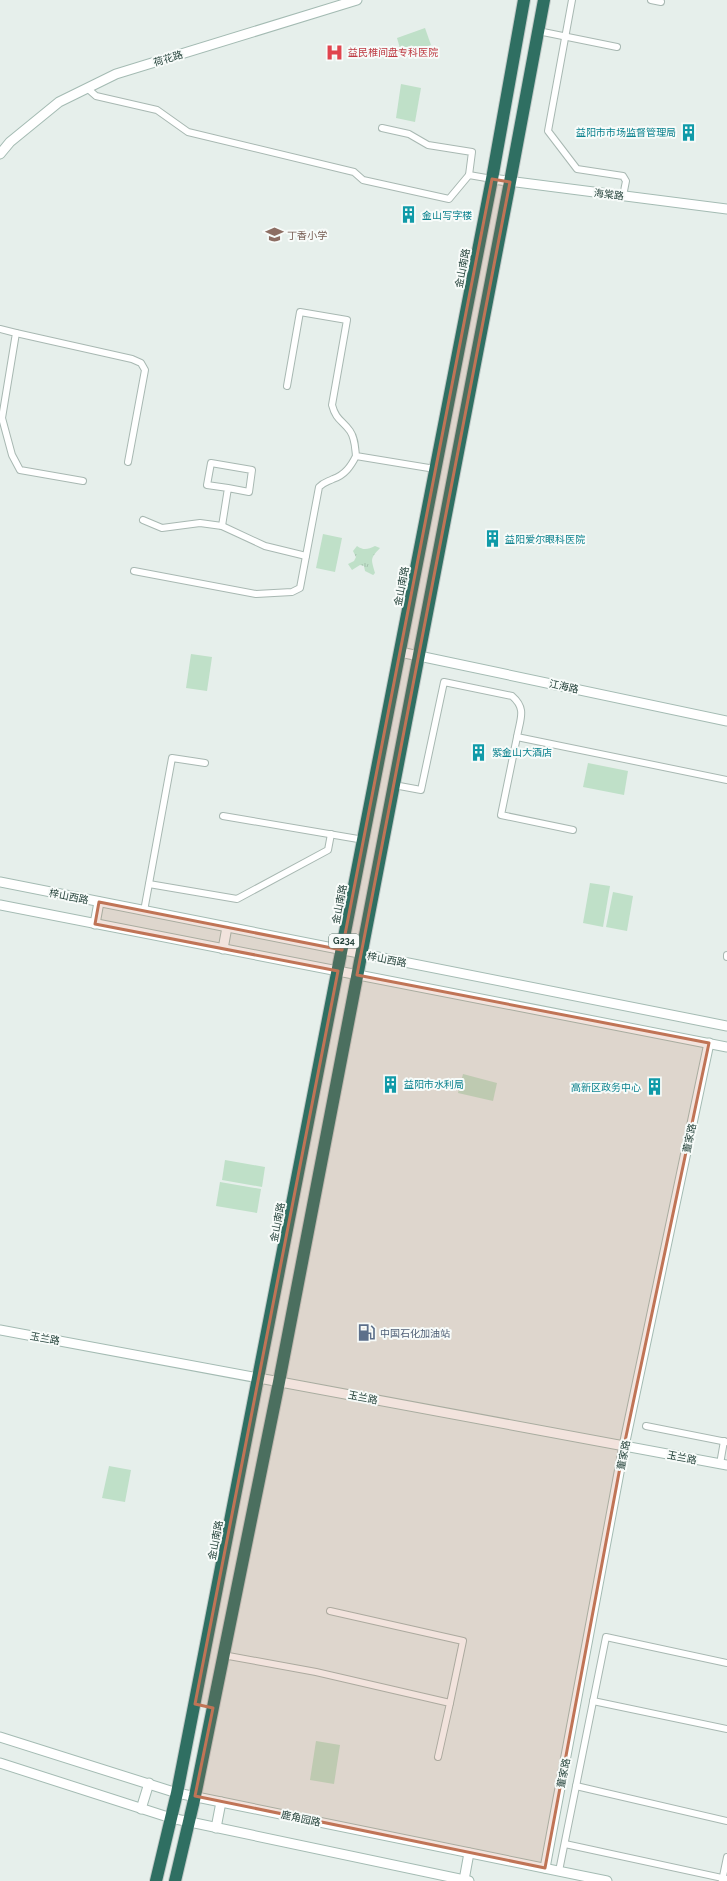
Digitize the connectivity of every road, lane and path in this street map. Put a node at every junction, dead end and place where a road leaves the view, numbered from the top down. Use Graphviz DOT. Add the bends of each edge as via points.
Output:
graph roads {
  1 [pos="357,0"];
  2 [pos="524,0"];
  3 [pos="544,0"];
  4 [pos="572,0"];
  5 [pos="651,0"];
  6 [pos="661,2"];
  7 [pos="538,31"];
  8 [pos="566,36"];
  9 [pos="617,47"];
  10 [pos="87,88"];
  11 [pos="382,128"];
  12 [pos="0,154"];
  13 [pos="469,175"];
  14 [pos="492,179"];
  15 [pos="510,182"];
  16 [pos="623,196"];
  17 [pos="727,209"];
  18 [pos="0,329"];
  19 [pos="16,333"];
  20 [pos="287,386"];
  21 [pos="356,456"];
  22 [pos="128,462"];
  23 [pos="435,469"];
  24 [pos="83,481"];
  25 [pos="228,488"];
  26 [pos="143,520"];
  27 [pos="222,526"];
  28 [pos="306,556"];
  29 [pos="134,571"];
  30 [pos="400,652"];
  31 [pos="419,656"];
  32 [pos="727,721"];
  33 [pos="517,737"];
  34 [pos="205,763"];
  35 [pos="727,780"];
  36 [pos="394,784"];
  37 [pos="223,816"];
  38 [pos="573,830"];
  39 [pos="331,834"];
  40 [pos="364,840"];
  41 [pos="0,882"];
  42 [pos="149,884"];
  43 [pos="100,902"];
  44 [pos="0,905"];
  45 [pos="144,911"];
  46 [pos="95,924"];
  47 [pos="227,927"];
  48 [pos="223,949"];
  49 [pos="342,950"];
  50 [pos="361,954"];
  51 [pos="338,971"];
  52 [pos="357,975"];
  53 [pos="727,1026"];
  54 [pos="709,1043"];
  55 [pos="727,1047"];
  56 [pos="0,1330"];
  57 [pos="259,1378"];
  58 [pos="279,1382"];
  59 [pos="646,1426"];
  60 [pos="726,1442"];
  61 [pos="624,1446"];
  62 [pos="724,1464"];
  63 [pos="239,1480"];
  64 [pos="258,1484"];
  65 [pos="330,1611"];
  66 [pos="223,1655"];
  67 [pos="727,1664"];
  68 [pos="593,1701"];
  69 [pos="450,1703"];
  70 [pos="195,1704"];
  71 [pos="213,1708"];
  72 [pos="727,1730"];
  73 [pos="0,1737"];
  74 [pos="438,1757"];
  75 [pos="0,1763"];
  76 [pos="149,1783"];
  77 [pos="576,1786"];
  78 [pos="177,1793"];
  79 [pos="195,1796"];
  80 [pos="221,1802"];
  81 [pos="141,1809"];
  82 [pos="171,1818"];
  83 [pos="727,1821"];
  84 [pos="189,1822"];
  85 [pos="216,1828"];
  86 [pos="564,1844"];
  87 [pos="469,1853"];
  88 [pos="727,1857"];
  89 [pos="545,1868"];
  90 [pos="559,1871"];
  91 [pos="467,1880"];
  92 [pos="724,1880"];
  93 [pos="156,1881"];
  94 [pos="175,1881"];
  95 [pos="557,1881"];
  96 [pos="606,1881"];
  1 -- 10 [label="street, 荷花路" via="116,74"];
  2 -- 14 [label="highway, 金山南路 / G234"];
  3 -- 7 [label="highway, G234"];
  4 -- 8 [label="street"];
  5 -- 6 [label="street"];
  7 -- 8 [label="street"];
  7 -- 15 [label="highway, G234"];
  8 -- 9 [label="street"];
  8 -- 16 [label="street" via="548,131 578,169 623,176 626,181"];
  10 -- 12 [label="street, 荷花路" via="59,102 10,142"];
  10 -- 13 [label="street" via="96,96 157,110 188,132 354,172 363,180 449,199"];
  11 -- 13 [label="street" via="409,134 428,144 472,152"];
  13 -- 14 [label="street"];
  14 -- 15 [label="street, 海棠路"];
  14 -- 23 [label="highway, 金山南路 / G234"];
  15 -- 16 [label="street, 海棠路"];
  15 -- 31 [label="highway, G234"];
  16 -- 17 [label="street, 海棠路"];
  18 -- 19 [label="street"];
  19 -- 22 [label="street" via="141,363 145,370"];
  19 -- 24 [label="street" via="2,418 12,455 20,470"];
  20 -- 21 [label="street" via="300,312 347,320 332,405 335,416 350,431 355,443"];
  21 -- 23 [label="street"];
  21 -- 28 [label="street" via="342,475 325,481 319,487"];
  23 -- 30 [label="highway, 金山南路 / G234"];
  25 -- 25 [label="street" via="249,492 252,470 211,463 207,485"];
  25 -- 27 [label="street"];
  26 -- 27 [label="street" via="162,528 200,523"];
  27 -- 28 [label="street" via="265,546"];
  28 -- 29 [label="street" via="300,588 292,592 275,594 256,594"];
  30 -- 31 [label="street, 江海路"];
  30 -- 40 [label="highway, 金山南路 / G234"];
  31 -- 32 [label="street, 江海路"];
  31 -- 36 [label="highway, G234"];
  33 -- 35 [label="street"];
  33 -- 36 [label="street" via="522,710 520,703 512,696 444,682 421,790"];
  33 -- 38 [label="street" via="501,815"];
  34 -- 42 [label="street" via="172,758"];
  36 -- 50 [label="highway, G234"];
  37 -- 39 [label="street"];
  39 -- 40 [label="street"];
  39 -- 42 [label="street" via="328,850 237,899"];
  40 -- 49 [label="highway, 金山南路 / G234"];
  41 -- 43 [label="street, 梓山西路"];
  42 -- 45 [label="street"];
  43 -- 45 [label="street, 梓山西路"];
  43 -- 46 [label="street"];
  44 -- 46 [label="street"];
  45 -- 47 [label="street, 梓山西路"];
  46 -- 48 [label="street"];
  47 -- 48 [label="street"];
  47 -- 49 [label="street, 梓山西路"];
  48 -- 51 [label="street"];
  49 -- 50 [label="street, 梓山西路"];
  49 -- 51 [label="highway, 金山南路 / G234"];
  50 -- 52 [label="highway, G234"];
  50 -- 53 [label="street, 梓山西路"];
  51 -- 52 [label="street"];
  51 -- 57 [label="highway, 金山南路 / G234"];
  52 -- 54 [label="street"];
  52 -- 58 [label="highway, G234"];
  54 -- 55 [label="street"];
  54 -- 61 [label="street, 董家路"];
  56 -- 57 [label="street, 玉兰路"];
  57 -- 58 [label="street, 玉兰路"];
  57 -- 63 [label="highway, 金山南路 / G234"];
  58 -- 61 [label="street, 玉兰路"];
  58 -- 64 [label="highway, G234"];
  59 -- 60 [label="street"];
  60 -- 62 [label="street"];
  61 -- 62 [label="street, 玉兰路"];
  61 -- 89 [label="street, 董家路"];
  63 -- 64 [label="highway"];
  63 -- 70 [label="highway, 金山南路 / G234"];
  64 -- 66 [label="highway, G234"];
  65 -- 69 [label="street" via="463,1641"];
  66 -- 69 [label="street" via="316,1672"];
  66 -- 71 [label="highway, G234"];
  67 -- 68 [label="street" via="606,1637"];
  68 -- 72 [label="street"];
  68 -- 77 [label="street"];
  69 -- 74 [label="street"];
  70 -- 71 [label="highway"];
  70 -- 78 [label="highway, 金山南路 / G234"];
  71 -- 79 [label="highway, G234"];
  73 -- 76 [label="street, 鹿角园路"];
  75 -- 81 [label="street"];
  76 -- 78 [label="street, 鹿角园路"];
  76 -- 81 [label="street"];
  77 -- 83 [label="street"];
  77 -- 86 [label="street"];
  78 -- 79 [label="street, 鹿角园路"];
  78 -- 82 [label="highway, 金山南路 / G234"];
  79 -- 80 [label="street, 鹿角园路"];
  79 -- 84 [label="highway, G234"];
  80 -- 85 [label="street"];
  80 -- 87 [label="street, 鹿角园路"];
  81 -- 82 [label="street"];
  82 -- 84 [label="street"];
  82 -- 93 [label="highway, 金山南路 / G234"];
  84 -- 85 [label="street"];
  84 -- 94 [label="highway, G234"];
  85 -- 91 [label="street"];
  86 -- 90 [label="street"];
  86 -- 92 [label="street"];
  87 -- 89 [label="street, 鹿角园路"];
  87 -- 91 [label="street"];
  88 -- 92 [label="street"];
  89 -- 90 [label="street, 鹿角园路"];
  90 -- 95 [label="street"];
  90 -- 96 [label="street, 鹿角园路"];
}
